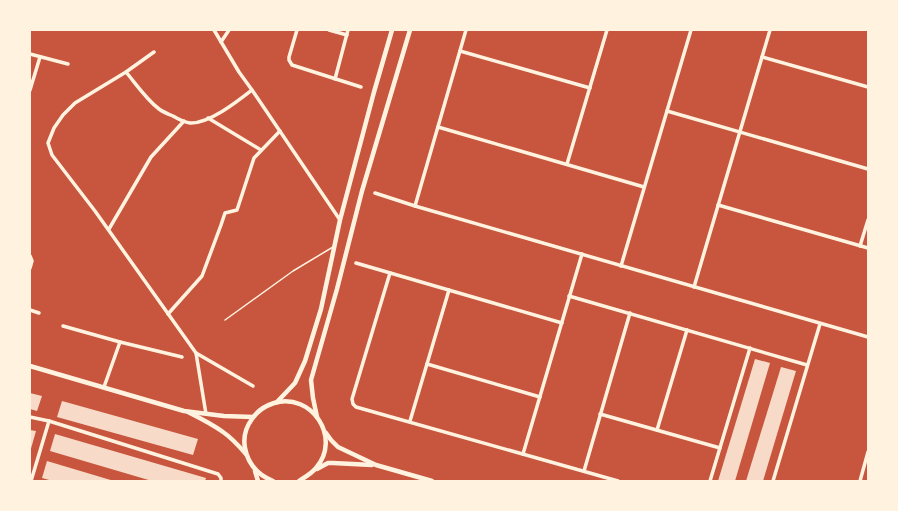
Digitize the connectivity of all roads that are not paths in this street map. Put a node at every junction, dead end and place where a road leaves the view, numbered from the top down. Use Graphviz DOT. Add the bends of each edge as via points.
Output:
graph roads {
  1 [pos="214,30"];
  2 [pos="229,30"];
  3 [pos="297,30"];
  4 [pos="329,30"];
  5 [pos="348,30"];
  6 [pos="392,30"];
  7 [pos="410,30"];
  8 [pos="466,30"];
  9 [pos="607,30"];
  10 [pos="691,30"];
  11 [pos="770,30"];
  12 [pos="347,35"];
  13 [pos="221,42"];
  14 [pos="460,51"];
  15 [pos="154,52"];
  16 [pos="30,54"];
  17 [pos="762,56"];
  18 [pos="40,57"];
  19 [pos="68,64"];
  20 [pos="126,72"];
  21 [pos="335,78"];
  22 [pos="361,87"];
  23 [pos="868,87"];
  24 [pos="590,88"];
  25 [pos="30,90"];
  26 [pos="252,90"];
  27 [pos="667,111"];
  28 [pos="208,118"];
  29 [pos="184,121"];
  30 [pos="438,127"];
  31 [pos="280,131"];
  32 [pos="740,132"];
  33 [pos="261,150"];
  34 [pos="567,164"];
  35 [pos="868,169"];
  36 [pos="644,187"];
  37 [pos="375,193"];
  38 [pos="718,205"];
  39 [pos="415,206"];
  40 [pos="340,220"];
  41 [pos="868,220"];
  42 [pos="109,229"];
  43 [pos="334,246"];
  44 [pos="860,246"];
  45 [pos="868,248"];
  46 [pos="582,254"];
  47 [pos="30,256"];
  48 [pos="356,263"];
  49 [pos="621,266"];
  50 [pos="30,268"];
  51 [pos="390,273"];
  52 [pos="694,287"];
  53 [pos="448,290"];
  54 [pos="570,296"];
  55 [pos="30,310"];
  56 [pos="39,313"];
  57 [pos="630,313"];
  58 [pos="168,314"];
  59 [pos="225,320"];
  60 [pos="562,322"];
  61 [pos="820,324"];
  62 [pos="63,326"];
  63 [pos="687,330"];
  64 [pos="868,337"];
  65 [pos="120,342"];
  66 [pos="750,348"];
  67 [pos="196,353"];
  68 [pos="182,357"];
  69 [pos="427,364"];
  70 [pos="807,364"];
  71 [pos="30,366"];
  72 [pos="253,386"];
  73 [pos="104,387"];
  74 [pos="540,397"];
  75 [pos="277,402"];
  76 [pos="184,411"];
  77 [pos="206,414"];
  78 [pos="600,414"];
  79 [pos="30,417"];
  80 [pos="253,417"];
  81 [pos="317,417"];
  82 [pos="49,421"];
  83 [pos="410,421"];
  84 [pos="657,430"];
  85 [pos="325,432"];
  86 [pos="720,448"];
  87 [pos="868,452"];
  88 [pos="246,454"];
  89 [pos="523,454"];
  90 [pos="376,465"];
  91 [pos="316,469"];
  92 [pos="255,470"];
  93 [pos="584,471"];
  94 [pos="299,480"];
  95 [pos="32,481"];
  96 [pos="221,481"];
  97 [pos="258,481"];
  98 [pos="273,481"];
  99 [pos="432,481"];
  100 [pos="618,481"];
  101 [pos="710,481"];
  102 [pos="773,481"];
  103 [pos="860,481"];
  1 -- 13 [label="street"];
  2 -- 13 [label="street"];
  3 -- 21 [label="street" via="289,57 292,65"];
  4 -- 12 [label="street"];
  5 -- 12 [label="street"];
  6 -- 40 [label="main road"];
  7 -- 81 [label="main road" via="362,191 311,380"];
  8 -- 14 [label="street"];
  9 -- 24 [label="street"];
  10 -- 27 [label="street"];
  11 -- 17 [label="street"];
  12 -- 21 [label="street"];
  13 -- 26 [label="street"];
  14 -- 24 [label="street"];
  14 -- 30 [label="street"];
  15 -- 20 [label="street"];
  16 -- 18 [label="street"];
  17 -- 23 [label="street"];
  17 -- 32 [label="street"];
  18 -- 19 [label="street"];
  18 -- 25 [label="street"];
  20 -- 29 [label="street" via="159,109"];
  20 -- 42 [label="street" via="75,103 54,128 48,143 52,156"];
  21 -- 22 [label="street"];
  24 -- 34 [label="street"];
  26 -- 28 [label="street" via="226,109"];
  26 -- 31 [label="street"];
  27 -- 32 [label="street"];
  27 -- 36 [label="street"];
  28 -- 29 [label="street" via="191,123"];
  28 -- 33 [label="street"];
  29 -- 42 [label="street" via="151,157"];
  30 -- 34 [label="street"];
  30 -- 39 [label="street"];
  31 -- 33 [label="street"];
  31 -- 40 [label="street"];
  32 -- 35 [label="street"];
  32 -- 38 [label="street"];
  33 -- 58 [label="street" via="254,158 238,210 225,212 202,276"];
  34 -- 36 [label="street"];
  36 -- 49 [label="street"];
  37 -- 39 [label="street"];
  38 -- 44 [label="street"];
  38 -- 52 [label="street"];
  39 -- 46 [label="street"];
  40 -- 43 [label="main road"];
  41 -- 44 [label="street"];
  42 -- 58 [label="street"];
  43 -- 59 [label="lane" via="293,271"];
  43 -- 75 [label="main road" via="321,309 304,361 295,383"];
  44 -- 45 [label="street"];
  46 -- 49 [label="street"];
  46 -- 54 [label="street"];
  47 -- 50 [label="street"];
  48 -- 51 [label="street"];
  49 -- 52 [label="street"];
  51 -- 53 [label="street"];
  51 -- 83 [label="street" via="352,399 356,407"];
  52 -- 61 [label="street"];
  53 -- 60 [label="street"];
  53 -- 69 [label="street"];
  54 -- 57 [label="street"];
  54 -- 60 [label="street"];
  55 -- 56 [label="street"];
  57 -- 63 [label="street"];
  57 -- 78 [label="street"];
  58 -- 67 [label="street"];
  60 -- 74 [label="street"];
  61 -- 64 [label="street"];
  61 -- 70 [label="street"];
  62 -- 65 [label="street"];
  63 -- 66 [label="street"];
  63 -- 84 [label="street"];
  65 -- 68 [label="street"];
  65 -- 73 [label="street"];
  66 -- 70 [label="street"];
  66 -- 86 [label="street"];
  67 -- 72 [label="street"];
  67 -- 77 [label="street"];
  69 -- 74 [label="street"];
  69 -- 83 [label="street"];
  70 -- 102 [label="street"];
  71 -- 73 [label="main road"];
  73 -- 76 [label="main road"];
  74 -- 89 [label="street"];
  75 -- 80 [label="main road"];
  75 -- 81 [label="main road" via="302,405"];
  76 -- 77 [label="main road"];
  76 -- 88 [label="main road" via="223,432"];
  77 -- 80 [label="main road"];
  78 -- 84 [label="street"];
  78 -- 93 [label="street"];
  79 -- 82 [label="street"];
  80 -- 88 [label="main road" via="245,434"];
  81 -- 85 [label="main road"];
  82 -- 95 [label="street"];
  82 -- 96 [label="street" via="218,474"];
  83 -- 89 [label="street"];
  84 -- 86 [label="street"];
  85 -- 90 [label="main road" via="338,447"];
  85 -- 91 [label="main road" via="325,452"];
  86 -- 101 [label="street"];
  87 -- 103 [label="street"];
  88 -- 92 [label="main road"];
  89 -- 93 [label="street"];
  90 -- 91 [label="main road" via="328,463"];
  90 -- 99 [label="main road"];
  91 -- 94 [label="main road"];
  92 -- 97 [label="main road"];
  92 -- 98 [label="main road"];
  93 -- 100 [label="street"];
}
